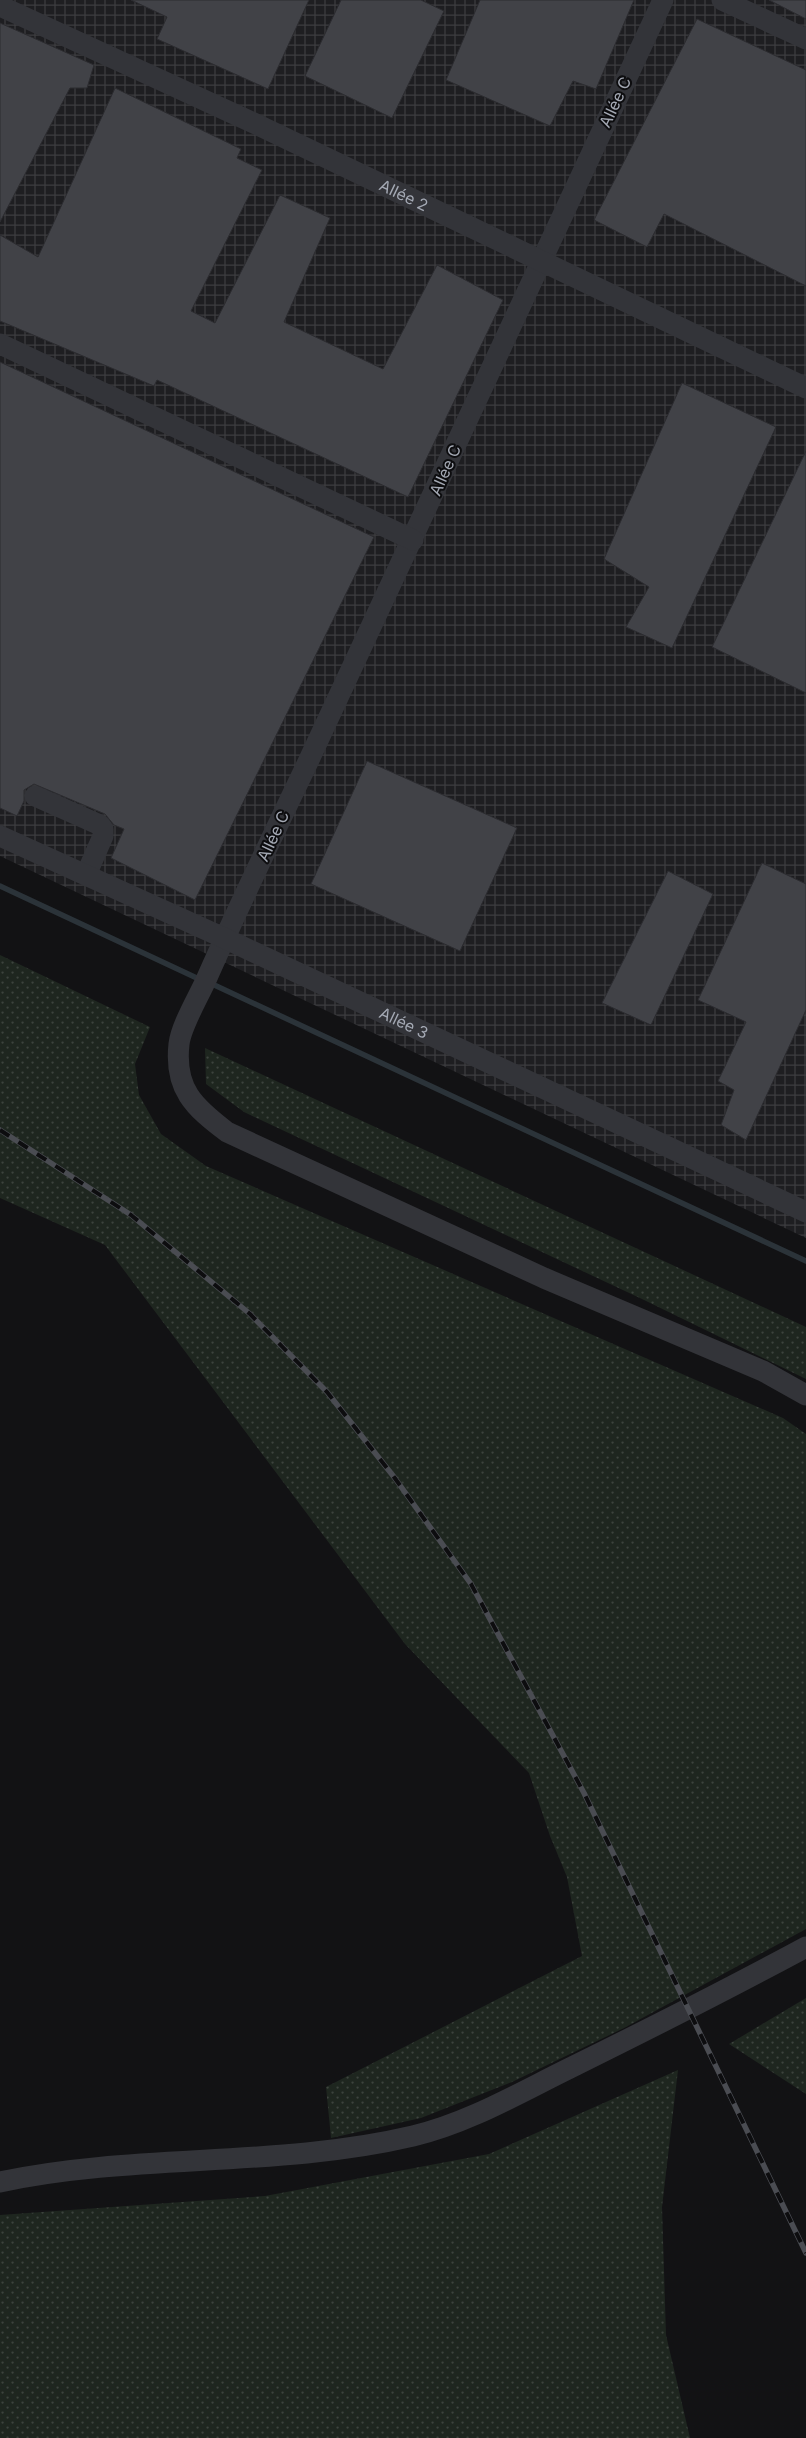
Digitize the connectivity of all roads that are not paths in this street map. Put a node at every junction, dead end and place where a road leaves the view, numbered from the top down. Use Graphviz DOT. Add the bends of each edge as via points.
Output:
graph roads {
  1 [pos="663,0"];
  2 [pos="722,0"];
  3 [pos="0,6"];
  4 [pos="806,40"];
  5 [pos="540,261"];
  6 [pos="0,344"];
  7 [pos="806,388"];
  8 [pos="413,540"];
  9 [pos="36,796"];
  10 [pos="0,836"];
  11 [pos="86,875"];
  12 [pos="221,945"];
  13 [pos="806,1212"];
  14 [pos="806,1395"];
  15 [pos="806,1947"];
  16 [pos="0,2182"];
  1 -- 5 [label="street, Allée C"];
  2 -- 4 [label="street"];
  3 -- 5 [label="street, Allée 2"];
  5 -- 7 [label="street, Allée 2"];
  5 -- 8 [label="street, Allée C"];
  6 -- 8 [label="street"];
  8 -- 12 [label="street, Allée C"];
  9 -- 11 [label="street" via="103,829"];
  10 -- 11 [label="street, Allée 3"];
  11 -- 12 [label="street, Allée 3"];
  12 -- 13 [label="street, Allée 3"];
  12 -- 14 [label="street, Allée C" via="179,1041 179,1068 185,1093 203,1114 227,1132 544,1278 763,1371"];
  15 -- 16 [label="street" via="483,2112 415,2136 298,2155 83,2169"];
}
